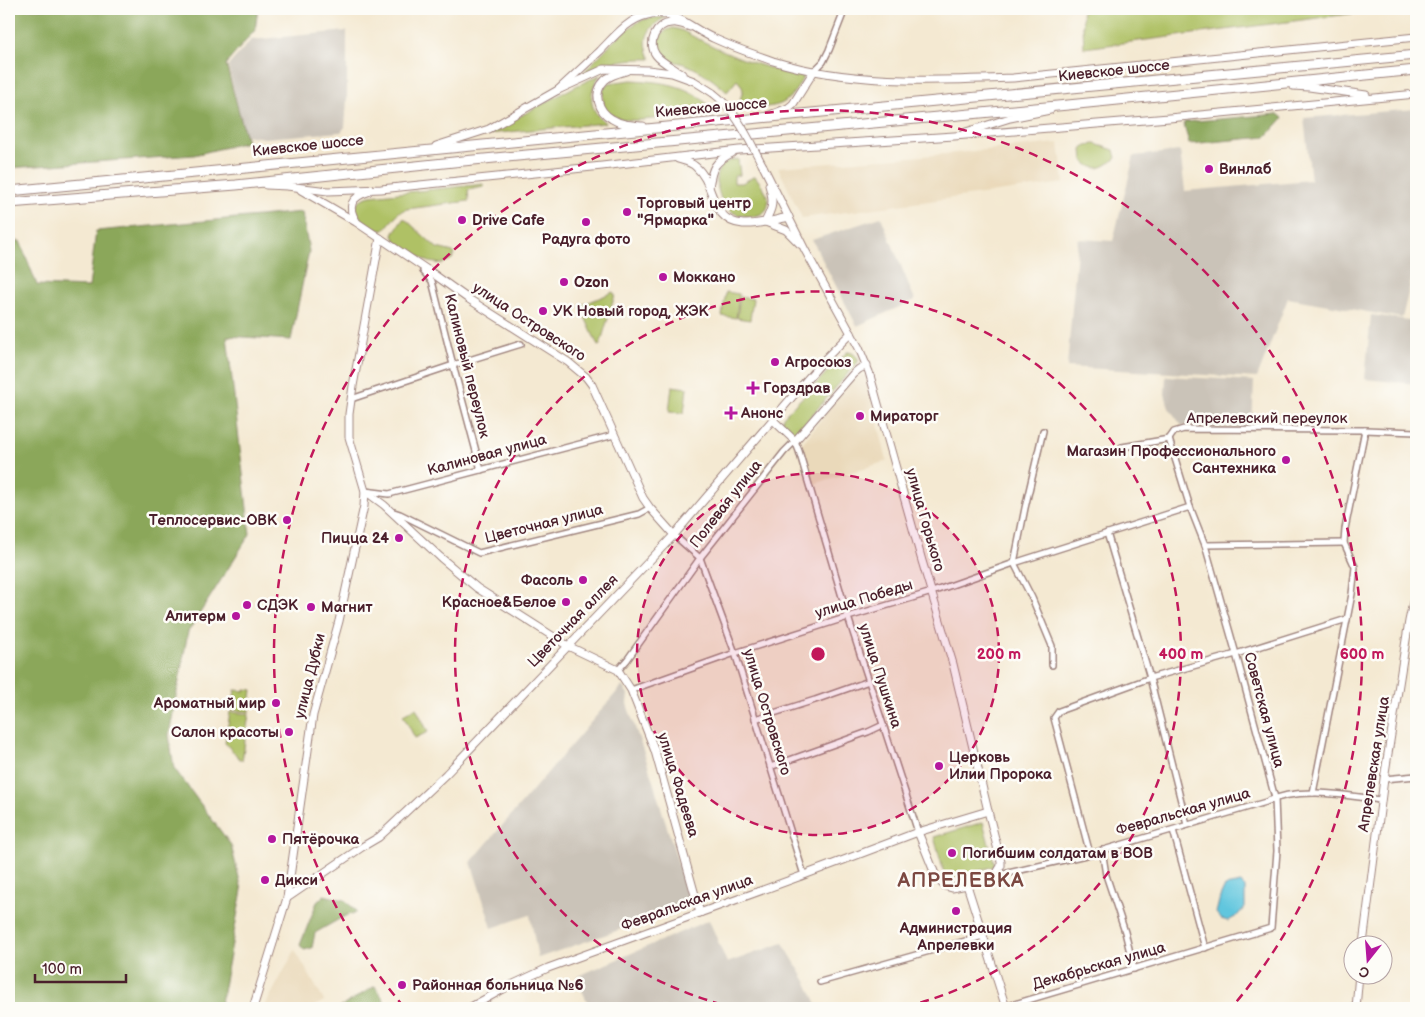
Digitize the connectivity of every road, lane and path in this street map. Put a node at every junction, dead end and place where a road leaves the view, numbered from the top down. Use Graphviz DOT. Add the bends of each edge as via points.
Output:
graph roads {
  1 [pos="845,9"];
  2 [pos="697,29"];
  3 [pos="1416,37"];
  4 [pos="1416,55"];
  5 [pos="634,69"];
  6 [pos="1416,70"];
  7 [pos="814,71"];
  8 [pos="686,77"];
  9 [pos="1270,85"];
  10 [pos="558,90"];
  11 [pos="1416,94"];
  12 [pos="1397,96"];
  13 [pos="1068,105"];
  14 [pos="763,118"];
  15 [pos="656,127"];
  16 [pos="954,136"];
  17 [pos="426,149"];
  18 [pos="739,150"];
  19 [pos="675,158"];
  20 [pos="763,166"];
  21 [pos="236,186"];
  22 [pos="709,187"];
  23 [pos="299,188"];
  24 [pos="381,189"];
  25 [pos="9,191"];
  26 [pos="9,203"];
  27 [pos="789,217"];
  28 [pos="356,222"];
  29 [pos="765,222"];
  30 [pos="380,238"];
  31 [pos="805,250"];
  32 [pos="423,272"];
  33 [pos="850,333"];
  34 [pos="521,344"];
  35 [pos="453,365"];
  36 [pos="867,366"];
  37 [pos="351,399"];
  38 [pos="773,420"];
  39 [pos="1365,430"];
  40 [pos="1043,431"];
  41 [pos="1416,432"];
  42 [pos="614,434"];
  43 [pos="1169,439"];
  44 [pos="795,441"];
  45 [pos="1122,446"];
  46 [pos="481,470"];
  47 [pos="365,491"];
  48 [pos="1190,507"];
  49 [pos="650,508"];
  50 [pos="391,511"];
  51 [pos="1107,533"];
  52 [pos="674,535"];
  53 [pos="1344,543"];
  54 [pos="1205,545"];
  55 [pos="700,558"];
  56 [pos="1014,563"];
  57 [pos="1416,589"];
  58 [pos="932,592"];
  59 [pos="848,617"];
  60 [pos="1347,619"];
  61 [pos="568,646"];
  62 [pos="734,653"];
  63 [pos="1236,654"];
  64 [pos="1052,666"];
  65 [pos="618,670"];
  66 [pos="1150,678"];
  67 [pos="869,681"];
  68 [pos="632,690"];
  69 [pos="755,719"];
  70 [pos="883,725"];
  71 [pos="770,766"];
  72 [pos="1416,776"];
  73 [pos="1384,779"];
  74 [pos="1313,793"];
  75 [pos="1274,798"];
  76 [pos="1381,800"];
  77 [pos="988,810"];
  78 [pos="1187,825"];
  79 [pos="1172,830"];
  80 [pos="918,832"];
  81 [pos="1102,850"];
  82 [pos="1090,854"];
  83 [pos="804,875"];
  84 [pos="995,876"];
  85 [pos="967,886"];
  86 [pos="287,898"];
  87 [pos="700,913"];
  88 [pos="1364,934"];
  89 [pos="983,936"];
  90 [pos="1205,948"];
  91 [pos="1134,969"];
  92 [pos="820,982"];
  93 [pos="1358,984"];
  94 [pos="253,1008"];
  95 [pos="469,1008"];
  96 [pos="1004,1008"];
  97 [pos="1356,1008"];
  1 -- 7 [label="street" via="823,62"];
  2 -- 7 [label="main road" via="752,54"];
  2 -- 8 [label="main road" via="669,23 658,30 653,39 652,47 658,57"];
  2 -- 10 [label="main road" via="678,17 648,14 628,24"];
  3 -- 7 [label="main road" via="1013,78 898,80"];
  4 -- 14 [label="highway, Киевское шоссе"];
  5 -- 8 [label="main road"];
  5 -- 10 [label="main road" via="601,70"];
  5 -- 15 [label="main road" via="606,79 600,86 599,105 606,115 620,123"];
  6 -- 9 [label="highway, Киевское шоссе"];
  7 -- 14 [label="main road" via="793,104"];
  8 -- 20 [label="main road, bridge" via="713,93 735,115"];
  9 -- 12 [label="main road"];
  9 -- 13 [label="highway, Киевское шоссе"];
  10 -- 17 [label="main road" via="489,129"];
  11 -- 12 [label="main road"];
  12 -- 16 [label="main road"];
  13 -- 16 [label="main road" via="1010,118"];
  13 -- 21 [label="highway, Киевское шоссе" via="473,160"];
  14 -- 15 [label="highway, Киевское шоссе"];
  15 -- 17 [label="highway, Киевское шоссе"];
  16 -- 18 [label="main road"];
  17 -- 25 [label="highway, Киевское шоссе"];
  18 -- 19 [label="main road"];
  18 -- 22 [label="main road" via="716,163"];
  19 -- 22 [label="main road" via="696,167"];
  19 -- 24 [label="main road"];
  20 -- 27 [label="main road"];
  20 -- 29 [label="main road" via="773,202"];
  21 -- 23 [label="main road"];
  21 -- 26 [label="highway, Киевское шоссе"];
  22 -- 29 [label="main road" via="716,206 727,218 744,224"];
  23 -- 24 [label="main road" via="328,191"];
  23 -- 28 [label="main road"];
  24 -- 28 [label="main road" via="353,200 351,207"];
  27 -- 29 [label="main road"];
  27 -- 31 [label="main road"];
  28 -- 30 [label="main road"];
  29 -- 31 [label="main road" via="789,232"];
  30 -- 37 [label="main road, улица Дубки"];
  30 -- 42 [label="main road, улица Островского" via="586,377"];
  31 -- 33 [label="main road, улица Горького"];
  32 -- 35 [label="street, Калиновый переулок" via="432,281"];
  33 -- 36 [label="main road, улица Горького"];
  33 -- 38 [label="main road, Цветочная аллея"];
  34 -- 35 [label="street"];
  35 -- 37 [label="street"];
  35 -- 46 [label="street, Калиновый переулок"];
  36 -- 44 [label="main road, Полевая улица" via="853,374"];
  36 -- 58 [label="main road, улица Горького"];
  37 -- 47 [label="main road, улица Дубки" via="349,437"];
  38 -- 44 [label="main road"];
  38 -- 52 [label="main road, Цветочная аллея"];
  39 -- 41 [label="street, Апрелевский переулок"];
  39 -- 43 [label="street, Апрелевский переулок" via="1184,429 1174,432"];
  39 -- 53 [label="street"];
  40 -- 56 [label="street"];
  42 -- 46 [label="street, Калиновая улица"];
  42 -- 49 [label="main road, улица Островского"];
  43 -- 45 [label="street, Апрелевский переулок"];
  43 -- 48 [label="street, Советская улица"];
  44 -- 55 [label="street, Полевая улица"];
  44 -- 59 [label="street, улица Пушкина"];
  46 -- 47 [label="street, Калиновая улица" via="389,494"];
  47 -- 50 [label="main road"];
  47 -- 86 [label="main road, улица Дубки" via="341,611 313,715"];
  48 -- 51 [label="street, улица Победы"];
  48 -- 54 [label="street, Советская улица"];
  49 -- 50 [label="street, Цветочная улица" via="639,514 479,553"];
  49 -- 52 [label="main road, улица Островского"];
  50 -- 61 [label="main road" via="477,588"];
  51 -- 56 [label="street, улица Победы"];
  51 -- 66 [label="street"];
  52 -- 55 [label="street"];
  52 -- 61 [label="main road, Цветочная аллея"];
  53 -- 54 [label="street"];
  53 -- 60 [label="street" via="1355,567"];
  54 -- 63 [label="street, Советская улица"];
  55 -- 62 [label="street, улица Островского"];
  55 -- 65 [label="street, Полевая улица"];
  56 -- 58 [label="street, улица Победы"];
  56 -- 64 [label="street" via="1052,646"];
  57 -- 73 [label="main road, Апрелевская улица"];
  58 -- 59 [label="street, улица Победы"];
  58 -- 77 [label="main road, улица Горького"];
  59 -- 62 [label="street, улица Победы"];
  59 -- 67 [label="street, улица Пушкина"];
  60 -- 63 [label="street"];
  60 -- 74 [label="street"];
  61 -- 65 [label="main road"];
  61 -- 86 [label="main road, Цветочная аллея" via="379,837"];
  62 -- 68 [label="street, улица Победы"];
  62 -- 69 [label="street, улица Островского"];
  63 -- 66 [label="street"];
  63 -- 75 [label="street, Советская улица"];
  65 -- 68 [label="main road, улица Фадеева"];
  66 -- 78 [label="street"];
  66 -- 82 [label="street" via="1059,711 1054,718"];
  67 -- 69 [label="street"];
  67 -- 70 [label="street, улица Пушкина"];
  68 -- 87 [label="main road, улица Фадеева" via="655,751"];
  69 -- 71 [label="street, улица Островского"];
  70 -- 71 [label="street"];
  70 -- 80 [label="street, улица Пушкина"];
  71 -- 83 [label="street, улица Островского"];
  72 -- 73 [label="street"];
  73 -- 76 [label="main road, Апрелевская улица"];
  74 -- 75 [label="street, Февральская улица"];
  74 -- 76 [label="street, Февральская улица"];
  75 -- 78 [label="street, Февральская улица"];
  75 -- 90 [label="street, Советская улица" via="1277,850 1271,928"];
  76 -- 88 [label="main road, Апрелевская улица"];
  77 -- 80 [label="main road, Февральская улица"];
  77 -- 84 [label="main road, улица Горького" via="1002,862"];
  78 -- 79 [label="street, Февральская улица"];
  79 -- 81 [label="street, Февральская улица"];
  79 -- 90 [label="street"];
  80 -- 83 [label="main road, Февральская улица"];
  80 -- 85 [label="main road" via="937,879 952,888"];
  81 -- 82 [label="street, Февральская улица"];
  81 -- 91 [label="street" via="1106,875"];
  82 -- 84 [label="street, Февральская улица"];
  83 -- 87 [label="main road, Февральская улица"];
  84 -- 85 [label="main road"];
  85 -- 89 [label="main road"];
  86 -- 94 [label="main road, улица Дубки"];
  87 -- 95 [label="main road, Февральская улица" via="548,968"];
  89 -- 92 [label="street"];
  89 -- 96 [label="main road"];
  90 -- 91 [label="street, Декабрьская улица"];
  91 -- 96 [label="street, Декабрьская улица"];
  93 -- 97 [label="main road"];
}
